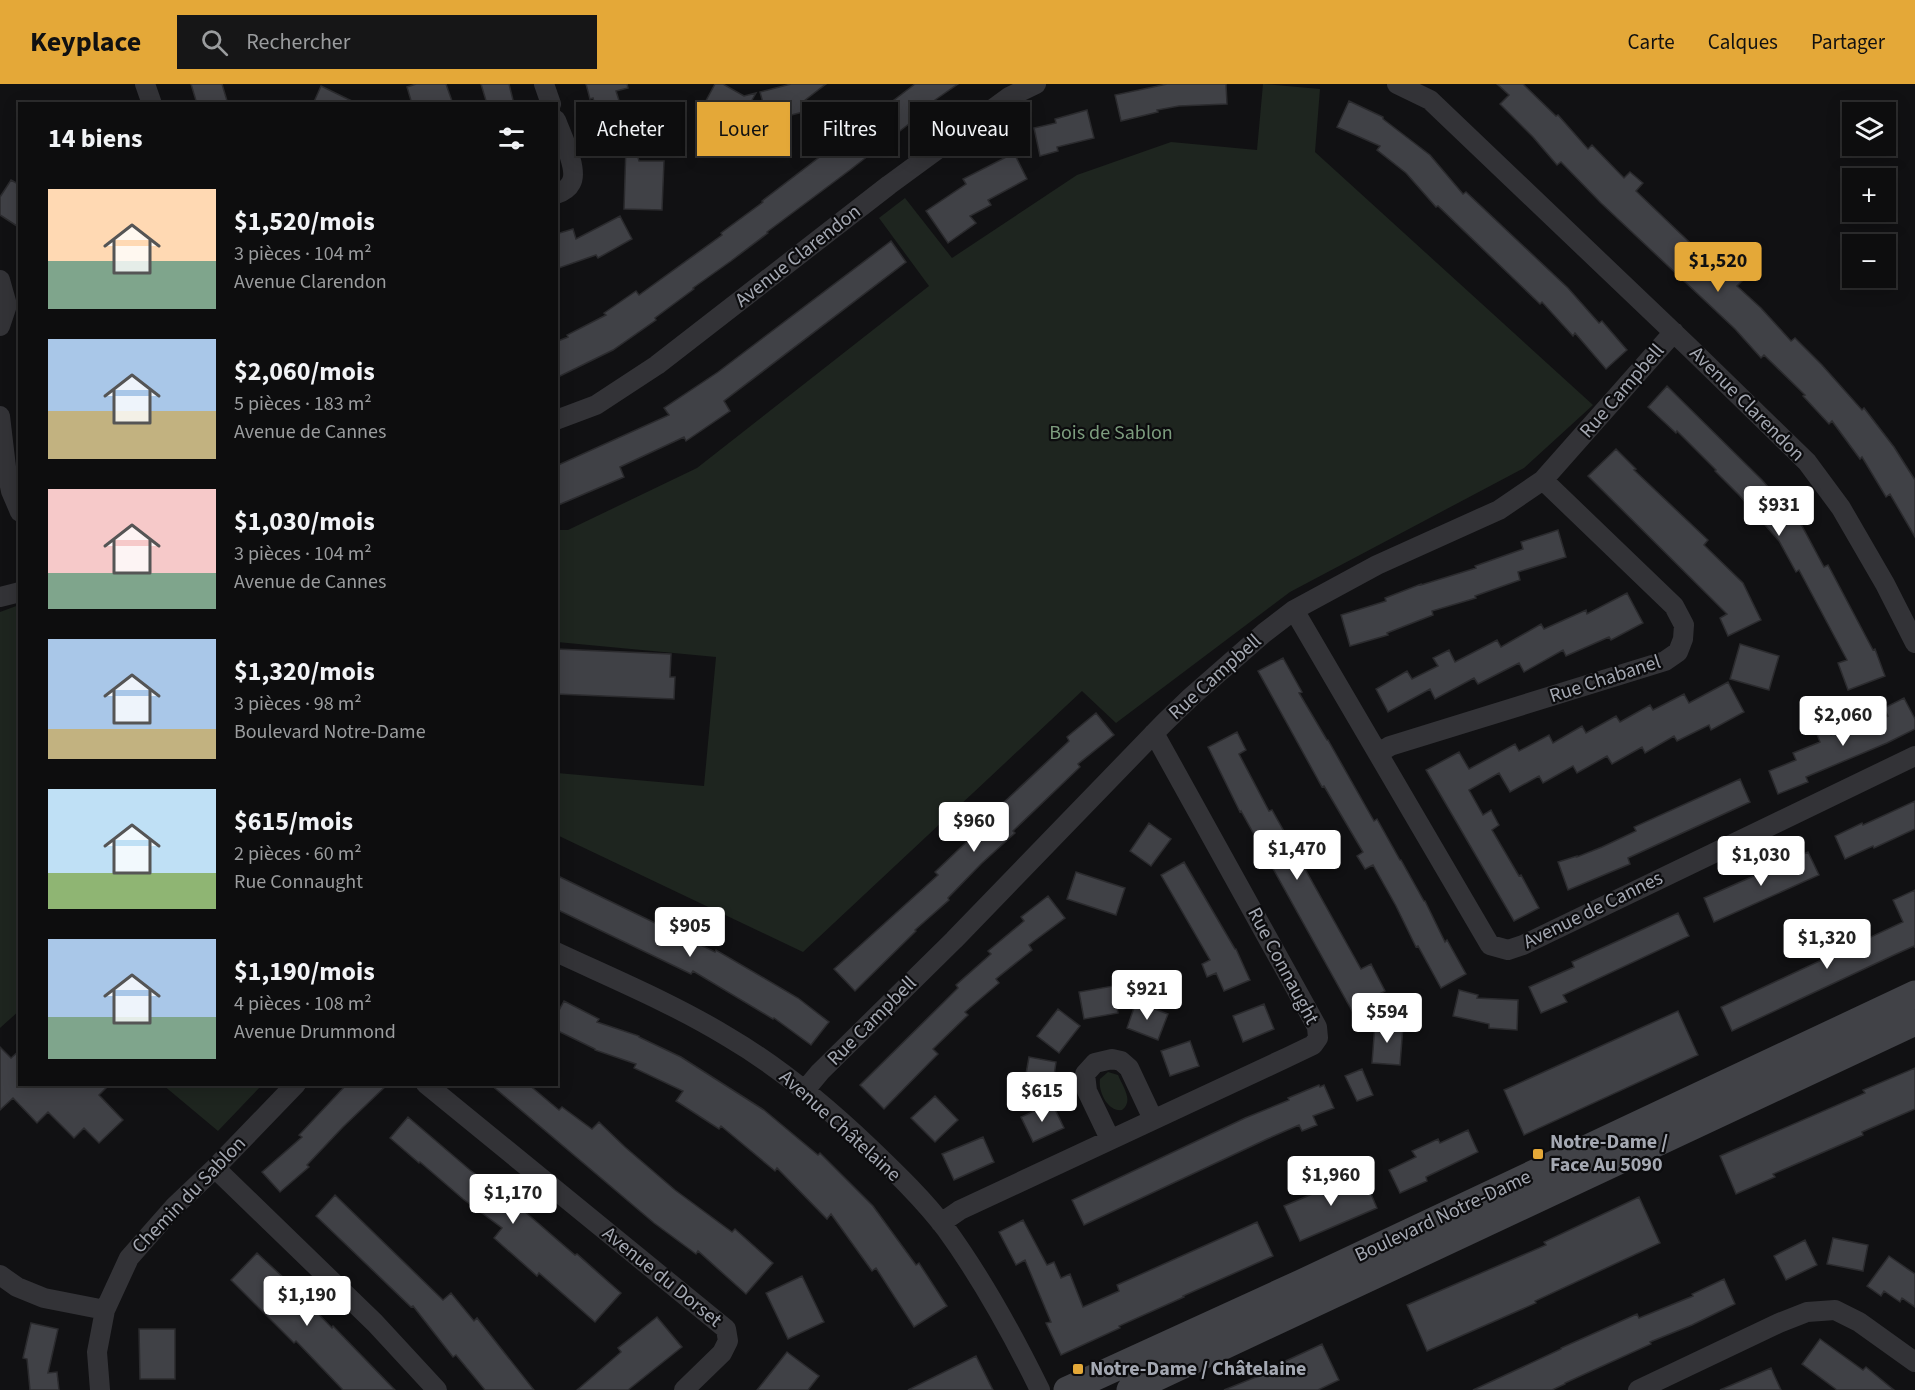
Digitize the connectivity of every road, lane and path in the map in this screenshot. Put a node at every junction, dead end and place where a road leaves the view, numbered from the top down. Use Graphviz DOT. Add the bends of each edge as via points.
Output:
graph roads {
  1 [pos="145,84"];
  2 [pos="544,84"];
  3 [pos="1036,84"];
  4 [pos="1397,84"];
  5 [pos="1428,92"];
  6 [pos="151,102"];
  7 [pos="550,102"];
  8 [pos="558,126"];
  9 [pos="558,194"];
  10 [pos="0,280"];
  11 [pos="0,326"];
  12 [pos="1674,332"];
  13 [pos="0,416"];
  14 [pos="558,419"];
  15 [pos="1543,480"];
  16 [pos="18,508"];
  17 [pos="18,592"];
  18 [pos="0,597"];
  19 [pos="1294,610"];
  20 [pos="1915,643"];
  21 [pos="1154,734"];
  22 [pos="1378,753"];
  23 [pos="1915,756"];
  24 [pos="558,953"];
  25 [pos="1915,994"];
  26 [pos="1915,1022"];
  27 [pos="294,1086"];
  28 [pos="428,1086"];
  29 [pos="806,1090"];
  30 [pos="1153,1119"];
  31 [pos="1110,1139"];
  32 [pos="215,1168"];
  33 [pos="941,1223"];
  34 [pos="0,1275"];
  35 [pos="105,1310"];
  36 [pos="1915,1362"];
  37 [pos="100,1390"];
  38 [pos="437,1390"];
  39 [pos="684,1390"];
  40 [pos="1040,1390"];
  41 [pos="1067,1390"];
  42 [pos="1130,1390"];
  43 [pos="1638,1390"];
  1 -- 6 [label="street"];
  2 -- 7 [label="street"];
  3 -- 14 [label="street, Avenue Clarendon" via="1009,98 889,184 657,364 596,405"];
  4 -- 5 [label="street, Avenue Clarendon"];
  5 -- 12 [label="street, Avenue Clarendon"];
  8 -- 9 [label="street" via="573,171 571,185"];
  10 -- 11 [label="street" via="7,305"];
  12 -- 15 [label="street, Rue Campbell"];
  12 -- 20 [label="street, Avenue Clarendon" via="1807,462 1841,508"];
  13 -- 16 [label="street" via="11,492"];
  15 -- 19 [label="street, Rue Campbell" via="1499,510 1377,565"];
  15 -- 22 [label="street, Rue Chabanel" via="1674,606 1684,625 1678,652 1665,662 1390,746"];
  17 -- 18 [label="street"];
  19 -- 21 [label="street, Rue Campbell" via="1191,697"];
  19 -- 22 [label="street, Avenue de Cannes"];
  21 -- 29 [label="street, Rue Campbell"];
  21 -- 30 [label="street, Rue Connaught" via="1317,1027 1318,1038 1313,1045"];
  22 -- 23 [label="street, Avenue de Cannes" via="1490,945 1508,951"];
  24 -- 29 [label="street, Avenue Châtelaine" via="727,1036"];
  25 -- 41 [label="street, Boulevard Notre-Dame"];
  26 -- 42 [label="street, Boulevard Notre-Dame"];
  27 -- 32 [label="street, Chemin du Sablon"];
  28 -- 39 [label="street, Avenue du Dorset" via="726,1329 728,1341 722,1353"];
  29 -- 33 [label="street, Avenue Châtelaine" via="890,1166"];
  30 -- 31 [label="street, Rue Connaught"];
  30 -- 31 [label="street" via="1129,1068 1112,1059 1095,1062 1085,1074 1088,1091"];
  31 -- 33 [label="street, Rue Connaught" via="960,1210"];
  32 -- 35 [label="street, Chemin du Sablon" via="129,1258"];
  32 -- 38 [label="street" via="375,1323"];
  33 -- 40 [label="street, Avenue Châtelaine" via="987,1289"];
  34 -- 35 [label="street" via="16,1287 44,1298"];
  35 -- 37 [label="street, Chemin du Sablon" via="98,1352"];
  36 -- 43 [label="street" via="1859,1322 1835,1310 1807,1312"];
}
